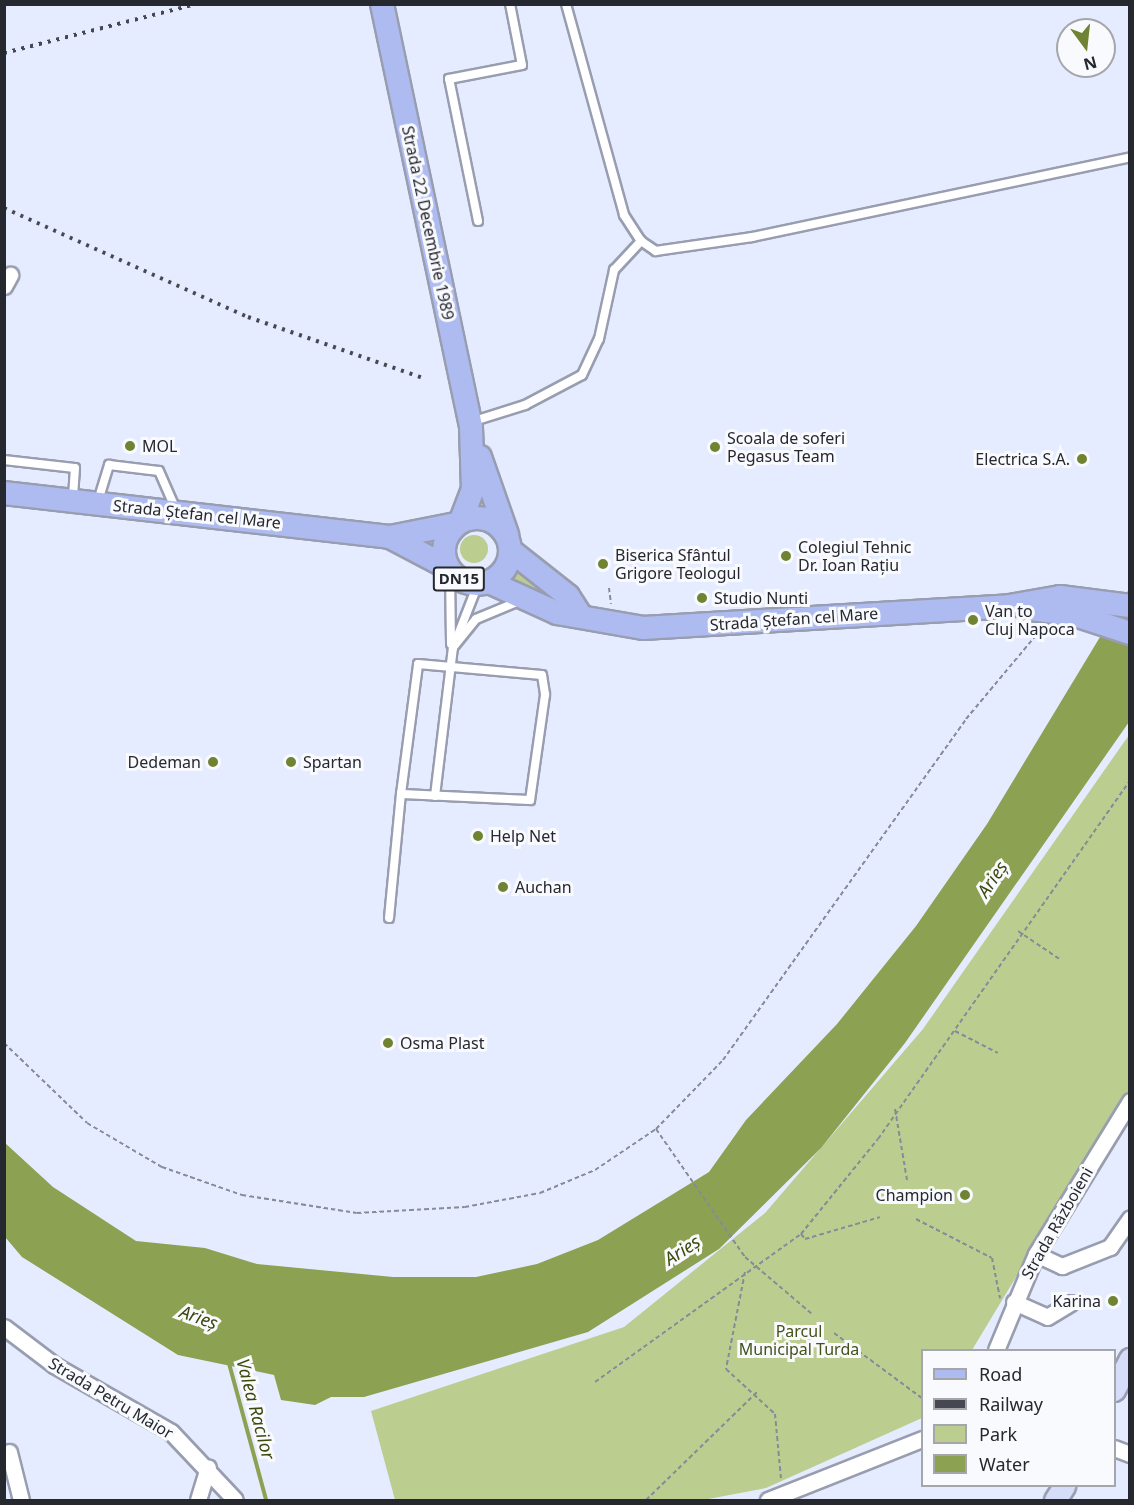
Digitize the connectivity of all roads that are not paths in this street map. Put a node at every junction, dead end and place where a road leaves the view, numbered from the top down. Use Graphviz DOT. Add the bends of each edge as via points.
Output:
graph roads {
  1 [pos="382,4"];
  2 [pos="510,4"];
  3 [pos="566,4"];
  4 [pos="1130,157"];
  5 [pos="478,220"];
  6 [pos="641,241"];
  7 [pos="472,432"];
  8 [pos="4,460"];
  9 [pos="4,493"];
  10 [pos="73,500"];
  11 [pos="97,503"];
  12 [pos="176,512"];
  13 [pos="458,522"];
  14 [pos="390,537"];
  15 [pos="510,545"];
  16 [pos="449,569"];
  17 [pos="484,583"];
  18 [pos="530,601"];
  19 [pos="1078,606"];
  20 [pos="1130,606"];
  21 [pos="581,616"];
  22 [pos="1130,633"];
  23 [pos="453,648"];
  24 [pos="451,666"];
  25 [pos="401,794"];
  26 [pos="435,796"];
  27 [pos="388,918"];
  28 [pos="1130,1101"];
  29 [pos="1130,1218"];
  30 [pos="1036,1254"];
  31 [pos="1070,1303"];
  32 [pos="1012,1308"];
  33 [pos="4,1327"];
  34 [pos="996,1349"];
  35 [pos="1130,1359"];
  36 [pos="1116,1386"];
  37 [pos="921,1439"];
  38 [pos="9,1452"];
  39 [pos="208,1467"];
  40 [pos="1063,1487"];
  41 [pos="776,1498"];
  42 [pos="21,1500"];
  43 [pos="198,1500"];
  44 [pos="235,1500"];
  45 [pos="1055,1500"];
  1 -- 7 [label="main road, Strada 22 Decembrie 1989"];
  2 -- 5 [label="lane" via="522,65 449,79"];
  3 -- 6 [label="lane" via="624,215"];
  4 -- 6 [label="lane" via="752,237 656,251"];
  6 -- 7 [label="lane" via="614,270 599,339 582,375"];
  7 -- 13 [label="main road, Strada 22 Decembrie 1989" via="472,501"];
  7 -- 15 [label="main road, Strada 22 Decembrie 1989"];
  8 -- 10 [label="lane" via="75,468"];
  9 -- 10 [label="main road, Strada Ștefan cel Mare / DN15"];
  10 -- 11 [label="main road, Strada Ștefan cel Mare / DN15"];
  11 -- 12 [label="main road, Strada Ștefan cel Mare / DN15"];
  11 -- 12 [label="lane" via="109,465 159,471"];
  12 -- 14 [label="main road, Strada Ștefan cel Mare / DN15"];
  13 -- 14 [label="main road, Strada Ștefan cel Mare / DN15"];
  13 -- 15 [label="main road, Strada Ștefan cel Mare / DN15" via="494,522"];
  13 -- 16 [label="main road, DN15" via="443,548"];
  14 -- 16 [label="main road, Strada Ștefan cel Mare / DN15"];
  15 -- 17 [label="main road, DN15" via="504,571"];
  15 -- 21 [label="main road, Strada Ștefan cel Mare / DN15" via="568,596"];
  16 -- 17 [label="main road, Strada Ștefan cel Mare / DN15"];
  16 -- 23 [label="lane"];
  17 -- 18 [label="main road, Strada Ștefan cel Mare / DN15"];
  17 -- 23 [label="lane"];
  18 -- 21 [label="main road, Strada Ștefan cel Mare / DN15"];
  18 -- 23 [label="lane" via="476,619"];
  19 -- 20 [label="main road, Strada Ștefan cel Mare / DN15"];
  19 -- 21 [label="main road, Strada Ștefan cel Mare / DN15" via="1009,606 678,627 611,625"];
  19 -- 22 [label="main road, Strada Ștefan cel Mare / DN15"];
  23 -- 24 [label="lane"];
  24 -- 25 [label="lane" via="418,663"];
  24 -- 26 [label="lane"];
  24 -- 26 [label="lane" via="542,675 535,793 525,804"];
  25 -- 26 [label="lane"];
  25 -- 27 [label="lane"];
  28 -- 30 [label="street, Strada Războieni"];
  29 -- 30 [label="street" via="1110,1247 1062,1266"];
  30 -- 32 [label="street, Strada Războieni"];
  31 -- 32 [label="street" via="1047,1317"];
  32 -- 34 [label="street, Strada Războieni"];
  33 -- 39 [label="street, Strada Petru Maior" via="54,1365 171,1432"];
  35 -- 36 [label="main road"];
  37 -- 41 [label="street"];
  38 -- 42 [label="street"];
  39 -- 43 [label="street"];
  39 -- 44 [label="street, Strada Petru Maior"];
  40 -- 45 [label="main road"];
}
